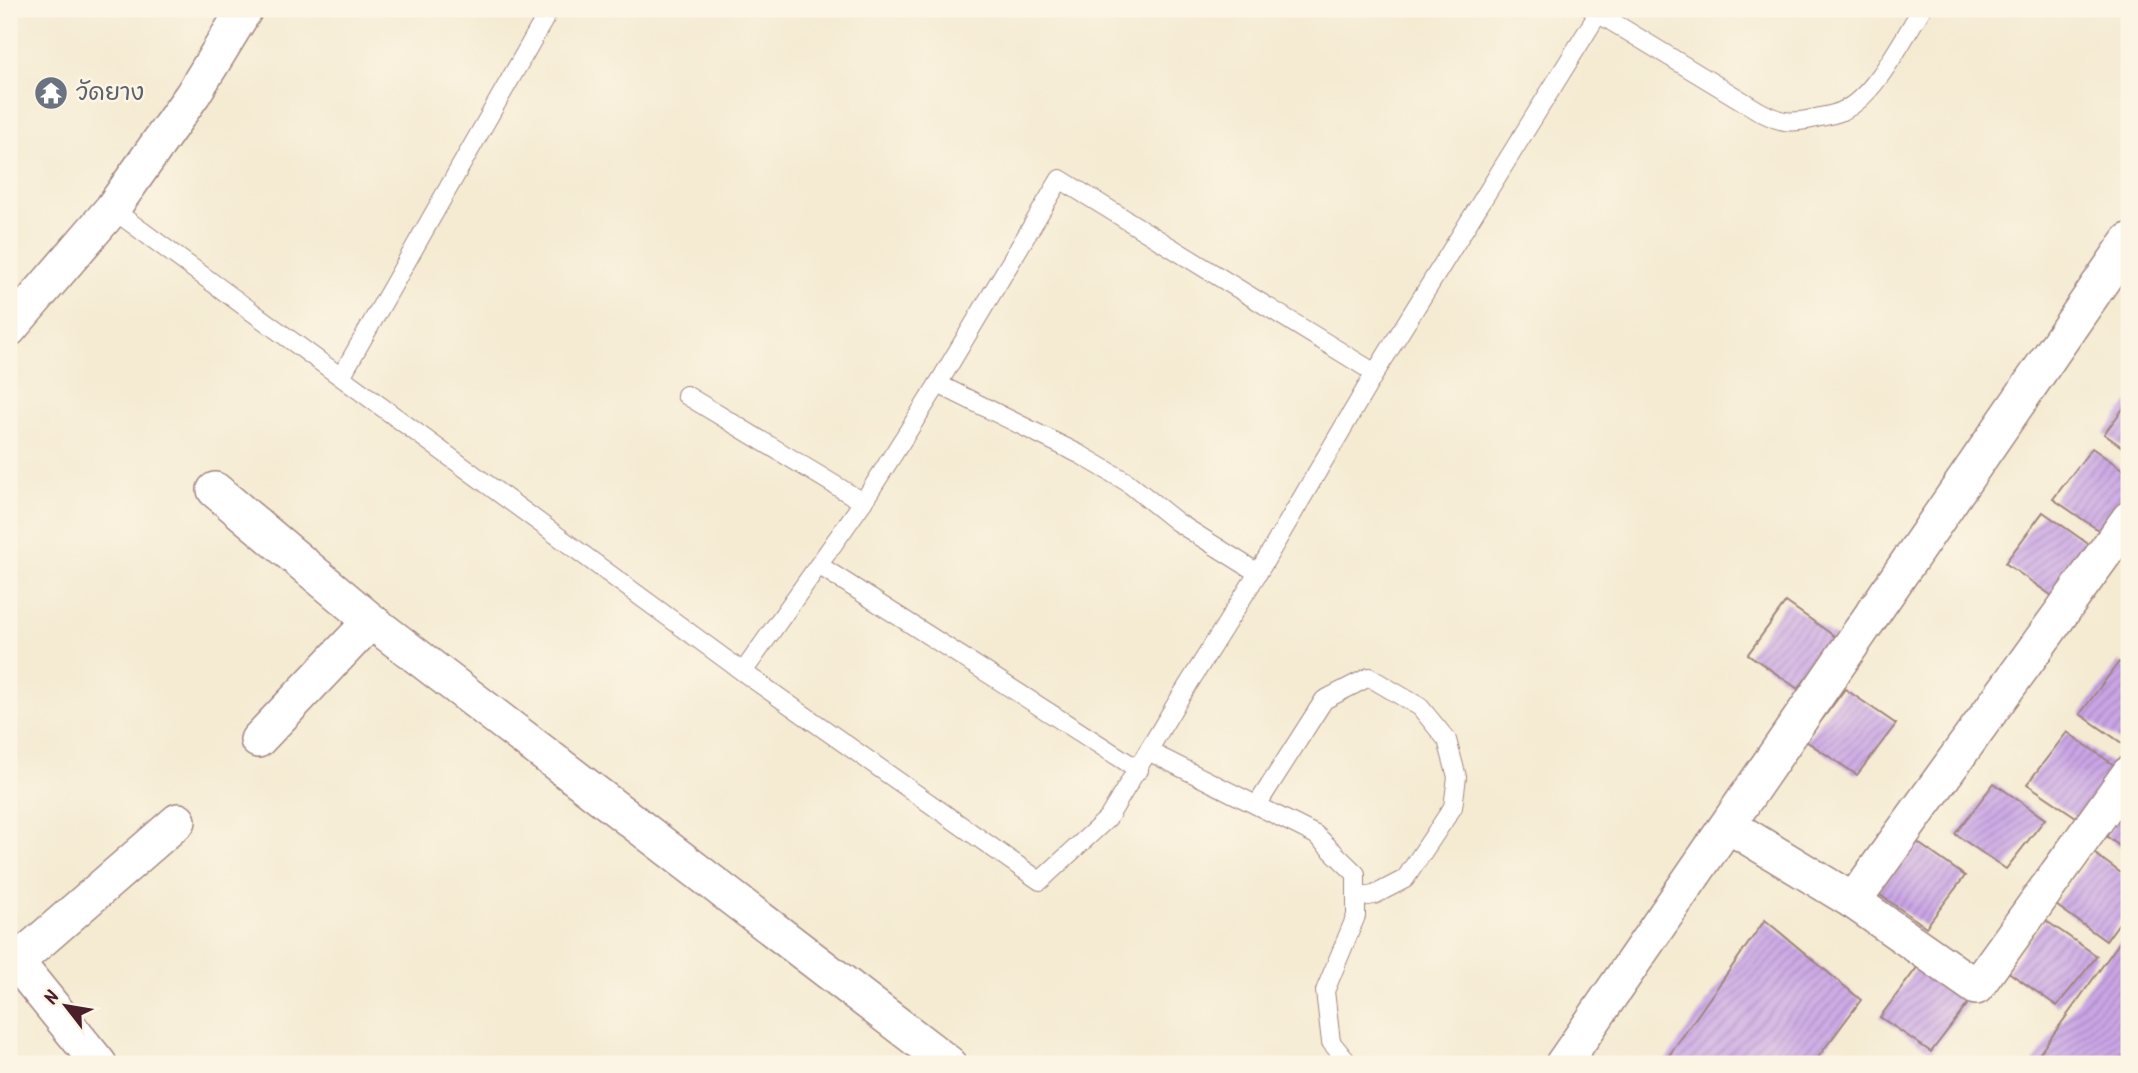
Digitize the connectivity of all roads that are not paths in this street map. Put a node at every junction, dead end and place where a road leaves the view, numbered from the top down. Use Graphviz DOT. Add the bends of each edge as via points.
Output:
graph roads {
  1 [pos="244,9"];
  2 [pos="550,9"];
  3 [pos="1922,9"];
  4 [pos="1597,10"];
  5 [pos="112,209"];
  6 [pos="2129,241"];
  7 [pos="9,329"];
  8 [pos="1375,373"];
  9 [pos="342,375"];
  10 [pos="938,384"];
  11 [pos="686,395"];
  12 [pos="215,489"];
  13 [pos="863,502"];
  14 [pos="2129,519"];
  15 [pos="820,566"];
  16 [pos="1258,573"];
  17 [pos="371,621"];
  18 [pos="743,672"];
  19 [pos="258,740"];
  20 [pos="1148,751"];
  21 [pos="1139,770"];
  22 [pos="2129,774"];
  23 [pos="1257,805"];
  24 [pos="178,821"];
  25 [pos="1728,825"];
  26 [pos="1356,898"];
  27 [pos="1853,901"];
  28 [pos="13,957"];
  29 [pos="99,1064"];
  30 [pos="949,1064"];
  31 [pos="1349,1064"];
  32 [pos="1563,1064"];
  1 -- 5 [label="street" via="193,94"];
  2 -- 9 [label="lane"];
  3 -- 4 [label="lane" via="1855,104 1841,112 1788,123 1759,111"];
  4 -- 8 [label="lane"];
  5 -- 7 [label="street"];
  5 -- 9 [label="lane"];
  6 -- 25 [label="street"];
  8 -- 10 [label="lane" via="1060,179"];
  8 -- 16 [label="lane"];
  9 -- 18 [label="lane"];
  10 -- 13 [label="lane"];
  10 -- 16 [label="lane" via="1082,455"];
  11 -- 13 [label="lane"];
  12 -- 17 [label="street"];
  13 -- 15 [label="lane"];
  14 -- 27 [label="street"];
  15 -- 18 [label="lane"];
  15 -- 21 [label="lane"];
  16 -- 20 [label="lane"];
  17 -- 19 [label="street"];
  17 -- 30 [label="street"];
  18 -- 21 [label="lane" via="1040,881 1108,818"];
  20 -- 21 [label="lane"];
  20 -- 23 [label="lane"];
  22 -- 27 [label="street" via="1976,987"];
  23 -- 26 [label="lane" via="1316,835 1356,874"];
  23 -- 26 [label="lane" via="1324,700 1369,677 1420,707 1447,740 1457,777 1452,807 1405,879 1374,895"];
  24 -- 28 [label="street"];
  25 -- 27 [label="street"];
  25 -- 32 [label="street"];
  26 -- 31 [label="lane" via="1356,916 1325,991 1331,1042"];
  28 -- 29 [label="street"];
}
